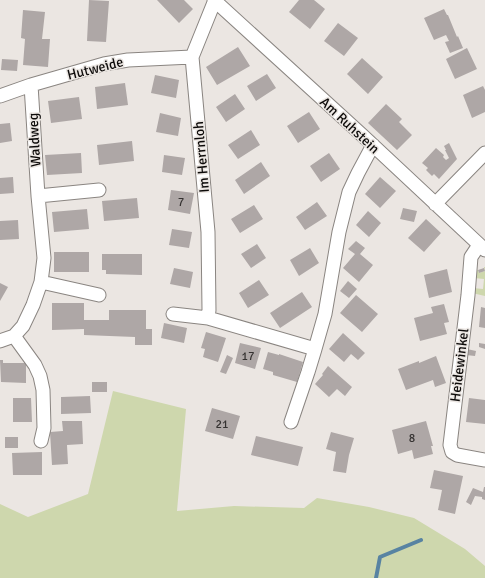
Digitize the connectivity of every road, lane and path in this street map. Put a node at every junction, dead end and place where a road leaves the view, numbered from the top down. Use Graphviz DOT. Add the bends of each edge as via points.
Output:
graph roads {
  1 [pos="215,0"];
  2 [pos="192,57"];
  3 [pos="31,85"];
  4 [pos="0,96"];
  5 [pos="373,145"];
  6 [pos="485,153"];
  7 [pos="99,190"];
  8 [pos="38,196"];
  9 [pos="435,204"];
  10 [pos="482,248"];
  11 [pos="41,282"];
  12 [pos="100,295"];
  13 [pos="173,314"];
  14 [pos="208,318"];
  15 [pos="14,336"];
  16 [pos="0,341"];
  17 [pos="315,349"];
  18 [pos="291,422"];
  19 [pos="41,441"];
  20 [pos="485,460"];
  1 -- 2 [label="street, Im Herrnloh"];
  1 -- 5 [label="street, Am Ruhstein"];
  2 -- 3 [label="street, Hutweide" via="128,60 104,64"];
  2 -- 14 [label="street, Im Herrnloh" via="208,232"];
  3 -- 4 [label="street, Hutweide"];
  3 -- 8 [label="street, Waldweg"];
  5 -- 9 [label="street, Am Ruhstein"];
  5 -- 17 [label="street" via="349,192 338,232 326,314"];
  6 -- 9 [label="street"];
  7 -- 8 [label="street"];
  8 -- 11 [label="street, Waldweg" via="44,258"];
  9 -- 10 [label="street, Am Ruhstein"];
  10 -- 20 [label="street, Heidewinkel" via="471,257 450,445 452,452 457,455"];
  11 -- 12 [label="street"];
  11 -- 15 [label="street, Waldweg" via="23,326"];
  13 -- 14 [label="street"];
  14 -- 17 [label="street"];
  15 -- 16 [label="street"];
  15 -- 19 [label="street" via="40,376 44,428"];
  17 -- 18 [label="street"];
}
